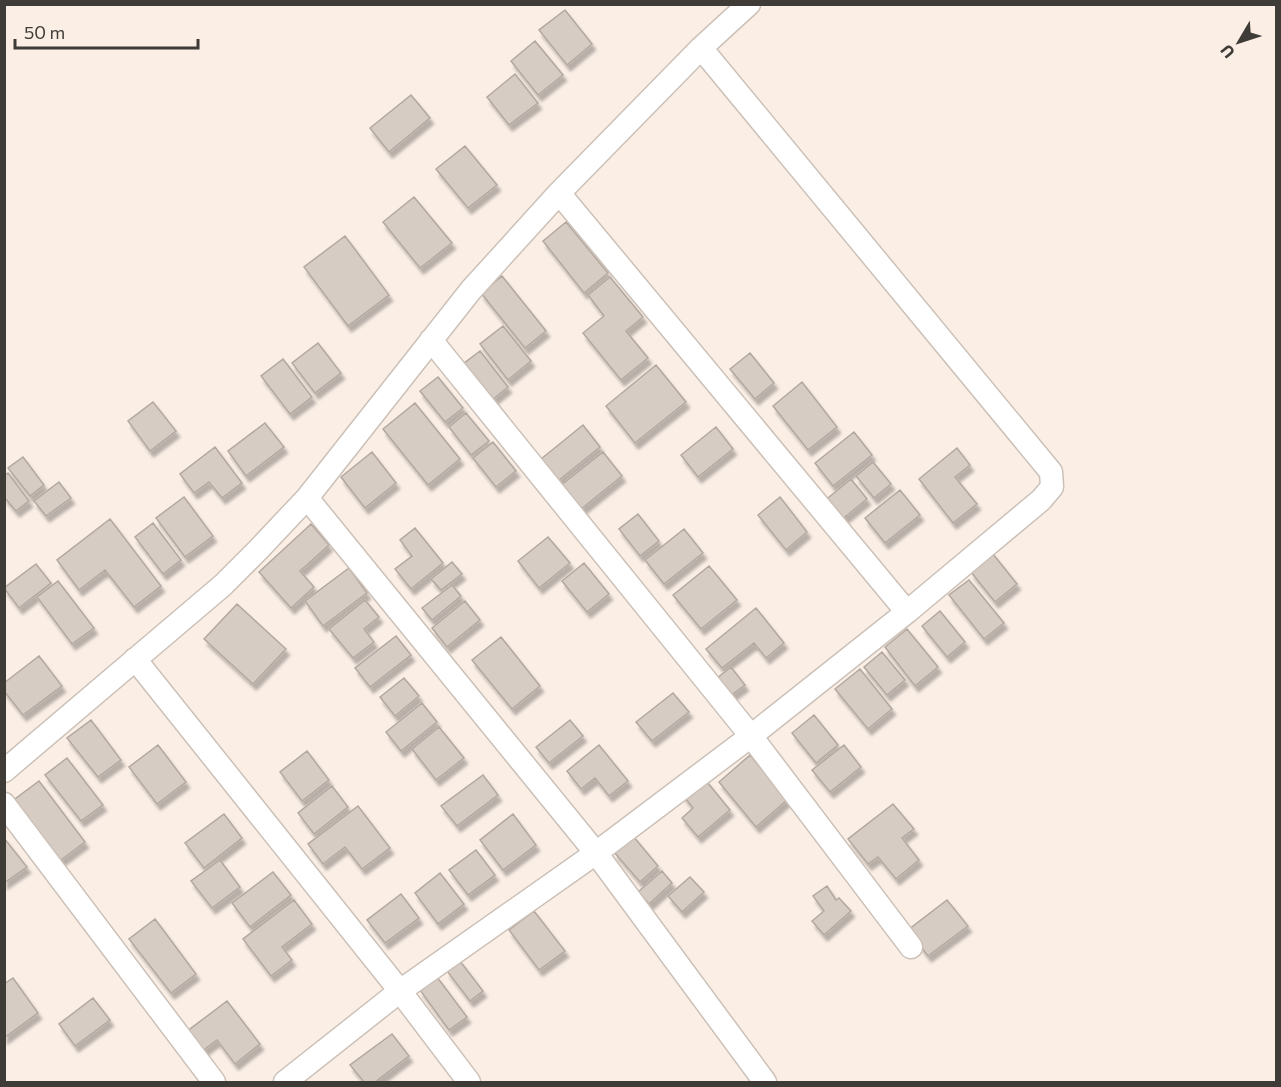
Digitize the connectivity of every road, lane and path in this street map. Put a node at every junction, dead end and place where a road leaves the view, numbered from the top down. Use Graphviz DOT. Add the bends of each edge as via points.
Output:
graph roads {
  1 [pos="749,4"];
  2 [pos="701,48"];
  3 [pos="559,193"];
  4 [pos="431,340"];
  5 [pos="307,498"];
  6 [pos="907,612"];
  7 [pos="135,660"];
  8 [pos="751,736"];
  9 [pos="4,771"];
  10 [pos="4,804"];
  11 [pos="596,853"];
  12 [pos="911,947"];
  13 [pos="400,991"];
  14 [pos="214,1083"];
  15 [pos="285,1083"];
  16 [pos="469,1083"];
  17 [pos="765,1083"];
  1 -- 2 [label="street"];
  2 -- 3 [label="street"];
  2 -- 6 [label="street" via="1051,472 1052,487 1041,500"];
  3 -- 4 [label="street"];
  3 -- 6 [label="street"];
  4 -- 5 [label="street"];
  4 -- 8 [label="street"];
  5 -- 7 [label="street" via="223,585"];
  5 -- 11 [label="street"];
  6 -- 8 [label="street"];
  7 -- 9 [label="street"];
  7 -- 13 [label="street"];
  8 -- 11 [label="street"];
  8 -- 12 [label="street"];
  10 -- 14 [label="street"];
  11 -- 13 [label="street"];
  11 -- 17 [label="street"];
  13 -- 15 [label="street"];
  13 -- 16 [label="street"];
}
